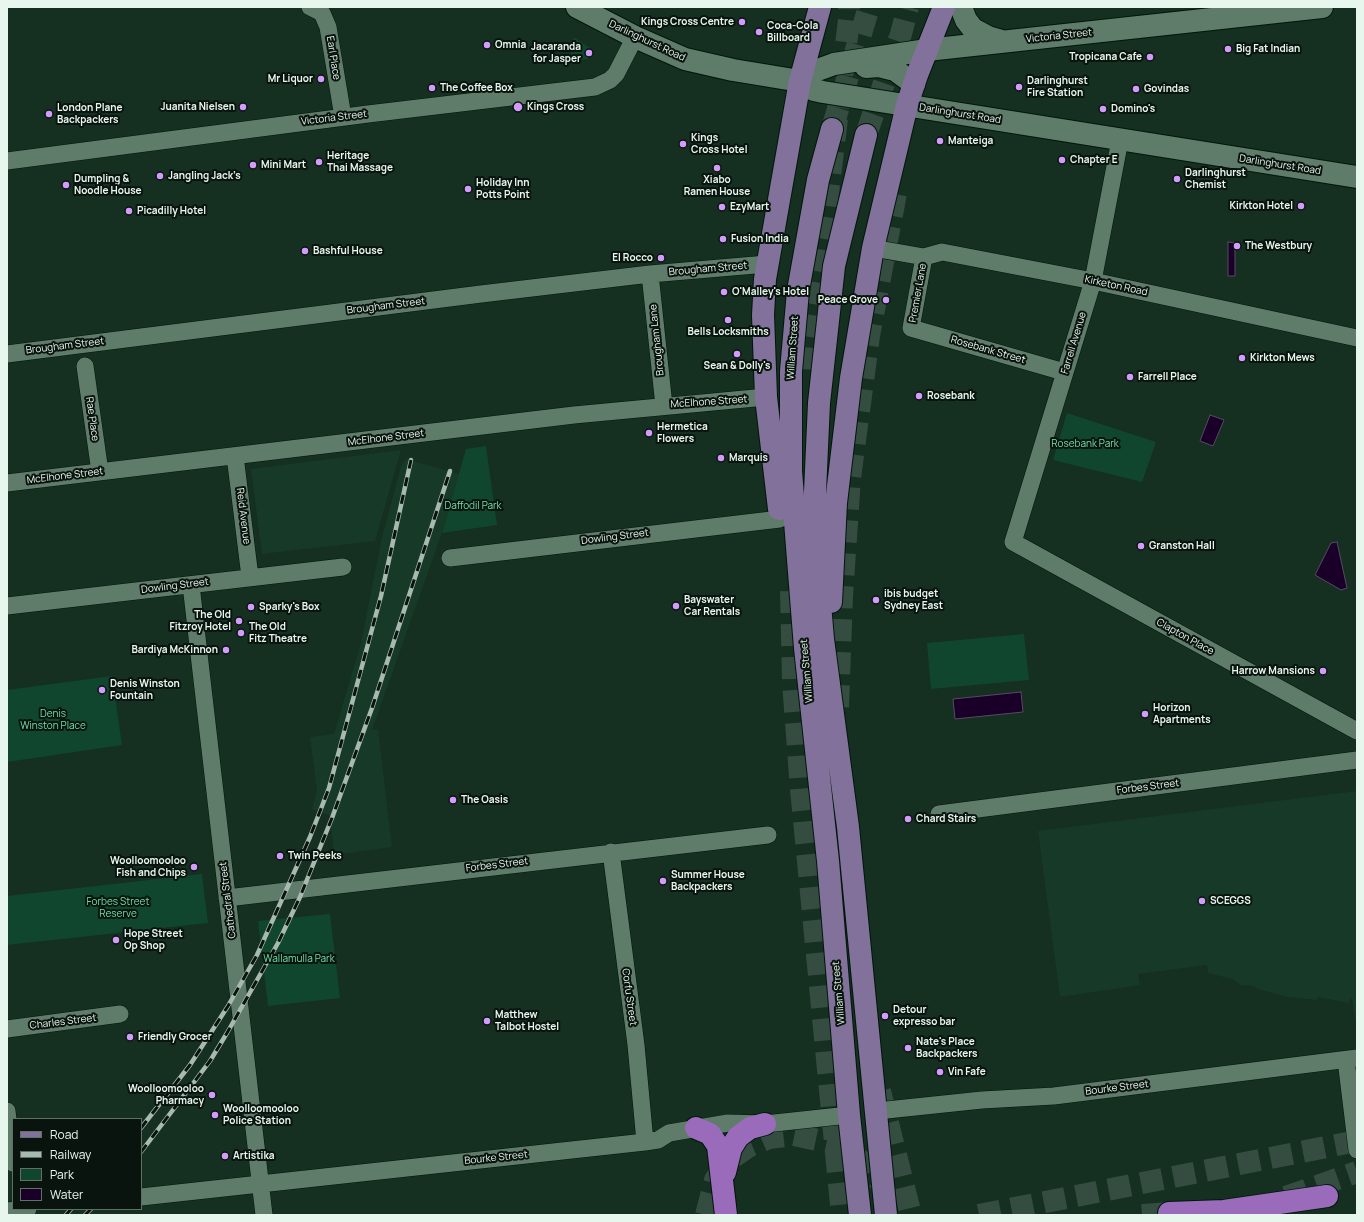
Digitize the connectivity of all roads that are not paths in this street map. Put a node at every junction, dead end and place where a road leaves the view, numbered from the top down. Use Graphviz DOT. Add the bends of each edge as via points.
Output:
graph roads {
  1 [pos="310,7"];
  2 [pos="820,7"];
  3 [pos="944,7"];
  4 [pos="961,7"];
  5 [pos="1322,7"];
  6 [pos="580,8"];
  7 [pos="635,37"];
  8 [pos="1004,42"];
  9 [pos="926,50"];
  10 [pos="807,76"];
  11 [pos="914,84"];
  12 [pos="907,105"];
  13 [pos="343,117"];
  14 [pos="832,129"];
  15 [pos="866,135"];
  16 [pos="1120,140"];
  17 [pos="7,161"];
  18 [pos="1357,177"];
  19 [pos="874,248"];
  20 [pos="924,257"];
  21 [pos="767,264"];
  22 [pos="650,274"];
  23 [pos="1093,281"];
  24 [pos="912,328"];
  25 [pos="1357,338"];
  26 [pos="7,354"];
  27 [pos="85,366"];
  28 [pos="1064,372"];
  29 [pos="766,397"];
  30 [pos="664,406"];
  31 [pos="235,456"];
  32 [pos="100,472"];
  33 [pos="7,483"];
  34 [pos="780,519"];
  35 [pos="1014,542"];
  36 [pos="450,558"];
  37 [pos="343,567"];
  38 [pos="250,577"];
  39 [pos="191,585"];
  40 [pos="7,606"];
  41 [pos="805,648"];
  42 [pos="829,685"];
  43 [pos="1357,731"];
  44 [pos="1357,760"];
  45 [pos="940,814"];
  46 [pos="768,835"];
  47 [pos="611,852"];
  48 [pos="227,898"];
  49 [pos="120,1014"];
  50 [pos="869,1026"];
  51 [pos="7,1029"];
  52 [pos="1351,1059"];
  53 [pos="7,1111"];
  54 [pos="877,1111"];
  55 [pos="849,1115"];
  56 [pos="765,1124"];
  57 [pos="696,1128"];
  58 [pos="645,1142"];
  59 [pos="1357,1150"];
  60 [pos="12,1154"];
  61 [pos="261,1184"];
  62 [pos="723,1185"];
  63 [pos="142,1197"];
  64 [pos="1169,1213"];
  65 [pos="264,1215"];
  66 [pos="726,1215"];
  67 [pos="860,1215"];
  68 [pos="886,1215"];
  69 [pos="1279,1215"];
  1 -- 13 [label="street, Earl Place" via="322,14 328,27"];
  2 -- 10 [label="main road"];
  3 -- 9 [label="main road"];
  4 -- 8 [label="street" via="973,29"];
  5 -- 8 [label="street, Victoria Street"];
  6 -- 7 [label="street, Darlinghurst Road"];
  7 -- 10 [label="street, Darlinghurst Road" via="685,59 708,65"];
  7 -- 13 [label="street, Victoria Street" via="616,74 595,87"];
  8 -- 9 [label="street, Victoria Street"];
  9 -- 10 [label="street, Victoria Street" via="834,64"];
  9 -- 11 [label="main road"];
  10 -- 11 [label="street" via="879,66 895,70"];
  10 -- 12 [label="street, Darlinghurst Road" via="814,90"];
  10 -- 21 [label="main road"];
  11 -- 12 [label="main road"];
  12 -- 16 [label="street, Darlinghurst Road"];
  12 -- 19 [label="main road"];
  13 -- 17 [label="street, Victoria Street"];
  14 -- 41 [label="main road, William Street" via="818,180 807,236 798,291 791,371 791,471"];
  15 -- 42 [label="main road, William Street" via="834,266 819,403 815,546"];
  16 -- 18 [label="street, Darlinghurst Road"];
  16 -- 23 [label="street, Farrell Avenue"];
  19 -- 20 [label="street, Kirketon Road"];
  19 -- 42 [label="main road" via="851,378 836,503"];
  20 -- 23 [label="street, Kirketon Road" via="942,252"];
  20 -- 24 [label="street, Premier Lane"];
  21 -- 22 [label="street, Brougham Street"];
  21 -- 29 [label="main road" via="763,298"];
  22 -- 26 [label="street, Brougham Street"];
  22 -- 30 [label="street, Brougham Lane"];
  23 -- 25 [label="street, Kirketon Road"];
  23 -- 28 [label="street, Farrell Avenue"];
  24 -- 28 [label="street, Rosebank Street"];
  27 -- 32 [label="street, Rae Place"];
  28 -- 35 [label="street, Farrell Avenue"];
  29 -- 30 [label="street, McElhone Street"];
  29 -- 34 [label="main road"];
  30 -- 31 [label="street, McElhone Street"];
  31 -- 32 [label="street, McElhone Street"];
  31 -- 38 [label="street, Reid Avenue"];
  32 -- 33 [label="street, McElhone Street"];
  34 -- 36 [label="street, Dowling Street"];
  34 -- 41 [label="main road"];
  35 -- 43 [label="street, Clapton Place"];
  37 -- 38 [label="street, Dowling Street"];
  38 -- 39 [label="street, Dowling Street"];
  39 -- 40 [label="street, Dowling Street"];
  39 -- 48 [label="street, Cathedral Street"];
  41 -- 55 [label="main road, William Street" via="828,861"];
  42 -- 50 [label="main road, William Street" via="848,827"];
  44 -- 45 [label="street, Forbes Street"];
  46 -- 47 [label="street, Forbes Street"];
  47 -- 48 [label="street, Forbes Street"];
  47 -- 58 [label="street, Corfu Street" via="636,1045"];
  48 -- 61 [label="street, Cathedral Street"];
  49 -- 51 [label="street, Charles Street"];
  50 -- 54 [label="main road, William Street"];
  50 -- 55 [label="main road" via="862,1102 858,1111"];
  52 -- 54 [label="street, Bourke Street" via="1054,1096 982,1100"];
  52 -- 59 [label="street"];
  53 -- 60 [label="street"];
  54 -- 68 [label="main road, William Street"];
  55 -- 56 [label="street, Bourke Street"];
  55 -- 67 [label="main road, William Street"];
  56 -- 57 [label="street, Bourke Street" via="733,1123"];
  56 -- 62 [label="highway" via="750,1128 734,1142"];
  57 -- 58 [label="street, Bourke Street" via="669,1133 658,1140"];
  57 -- 62 [label="highway" via="710,1134 716,1141"];
  58 -- 61 [label="street, Bourke Street"];
  61 -- 63 [label="street, Bourke Street"];
  61 -- 65 [label="street, Cathedral Street"];
  62 -- 66 [label="highway"];
  64 -- 69 [label="highway" via="1224,1211 1333,1194"];
}
